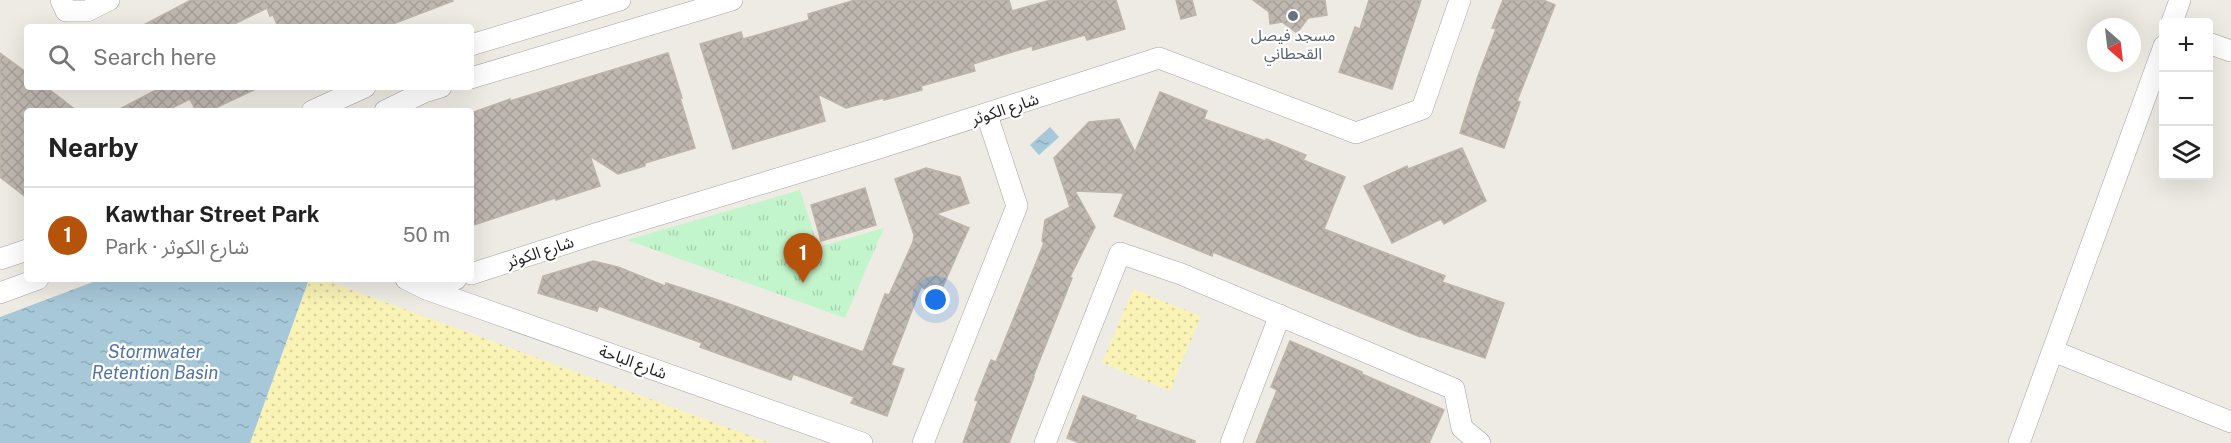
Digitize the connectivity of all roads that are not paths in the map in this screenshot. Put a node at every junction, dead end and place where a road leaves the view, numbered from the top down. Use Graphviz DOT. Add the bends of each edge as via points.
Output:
graph roads {
  1 [pos="61,0"];
  2 [pos="109,0"];
  3 [pos="620,0"];
  4 [pos="732,0"];
  5 [pos="1460,0"];
  6 [pos="2180,0"];
  7 [pos="2173,18"];
  8 [pos="474,44"];
  9 [pos="2213,46"];
  10 [pos="2231,51"];
  11 [pos="2159,57"];
  12 [pos="474,77"];
  13 [pos="358,90"];
  14 [pos="431,90"];
  15 [pos="319,108"];
  16 [pos="391,108"];
  17 [pos="987,115"];
  18 [pos="24,251"];
  19 [pos="0,259"];
  20 [pos="474,273"];
  21 [pos="30,282"];
  22 [pos="412,282"];
  23 [pos="447,282"];
  24 [pos="426,289"];
  25 [pos="0,293"];
  26 [pos="1280,315"];
  27 [pos="2053,351"];
  28 [pos="2231,422"];
  29 [pos="1458,436"];
  30 [pos="861,443"];
  31 [pos="922,443"];
  32 [pos="1045,443"];
  33 [pos="1231,443"];
  34 [pos="1480,443"];
  35 [pos="2019,443"];
  1 -- 2 [label="street" via="66,11 87,11"];
  3 -- 8 [label="street"];
  4 -- 12 [label="street"];
  5 -- 17 [label="street, شارع الكوثر" via="1422,109 1356,133 1159,58"];
  6 -- 7 [label="street"];
  9 -- 10 [label="street"];
  11 -- 27 [label="street"];
  13 -- 15 [label="street"];
  14 -- 16 [label="street"];
  17 -- 20 [label="street, شارع الكوثر"];
  17 -- 31 [label="street" via="1017,206"];
  18 -- 19 [label="street"];
  21 -- 25 [label="street"];
  22 -- 24 [label="street, شارع الباحة"];
  23 -- 24 [label="street"];
  24 -- 30 [label="street, شارع الباحة"];
  26 -- 29 [label="street" via="1454,389"];
  26 -- 32 [label="street" via="1120,253"];
  26 -- 33 [label="street"];
  27 -- 28 [label="street"];
  27 -- 35 [label="street"];
  29 -- 34 [label="street"];
}
